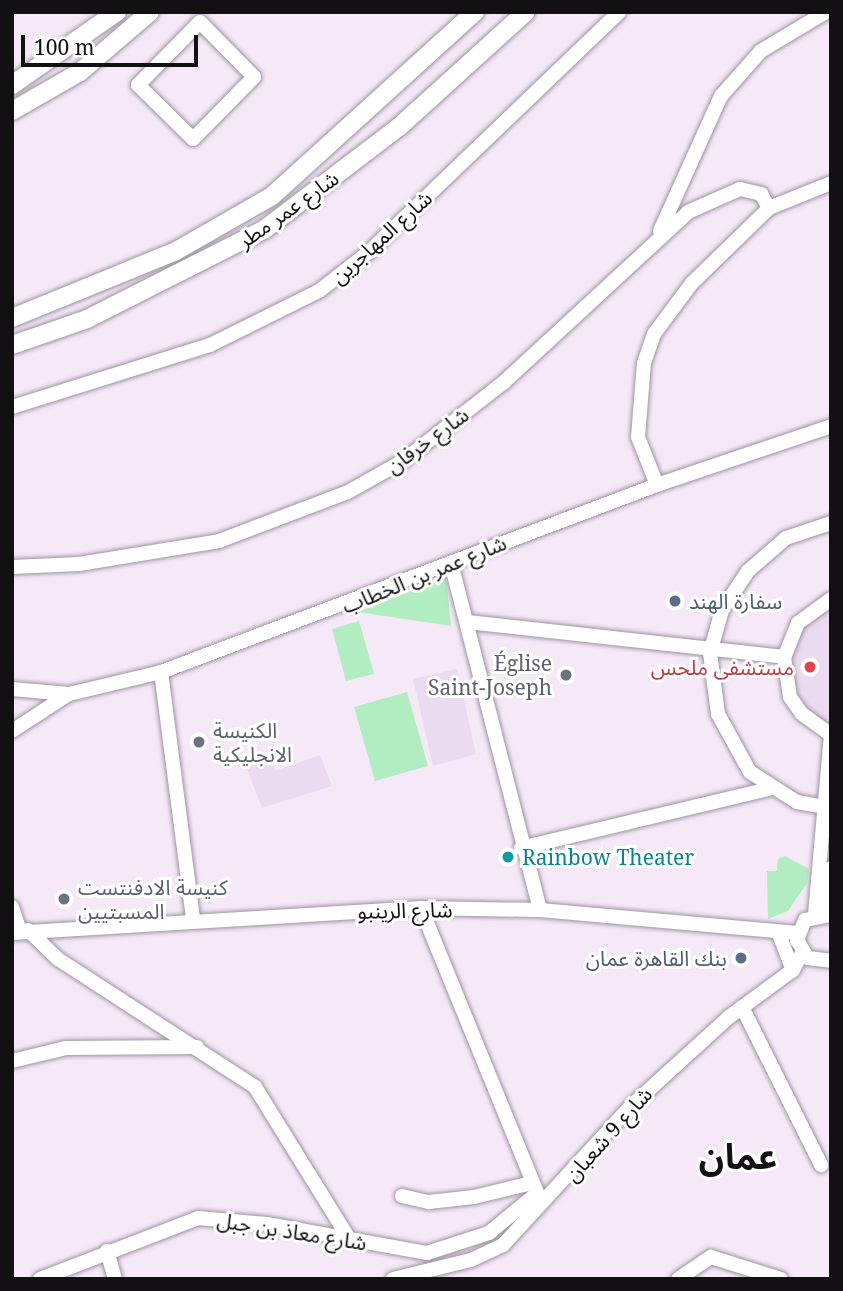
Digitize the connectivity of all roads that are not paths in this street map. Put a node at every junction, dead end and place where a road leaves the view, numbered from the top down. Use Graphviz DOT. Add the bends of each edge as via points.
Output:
graph roads {
  1 [pos="117,12"];
  2 [pos="150,12"];
  3 [pos="475,12"];
  4 [pos="526,12"];
  5 [pos="619,12"];
  6 [pos="826,12"];
  7 [pos="200,22"];
  8 [pos="12,86"];
  9 [pos="12,111"];
  10 [pos="831,183"];
  11 [pos="769,208"];
  12 [pos="658,236"];
  13 [pos="12,318"];
  14 [pos="12,345"];
  15 [pos="12,407"];
  16 [pos="831,426"];
  17 [pos="656,485"];
  18 [pos="831,523"];
  19 [pos="451,564"];
  20 [pos="12,567"];
  21 [pos="831,599"];
  22 [pos="468,622"];
  23 [pos="710,653"];
  24 [pos="784,657"];
  25 [pos="162,672"];
  26 [pos="12,689"];
  27 [pos="69,694"];
  28 [pos="12,731"];
  29 [pos="831,734"];
  30 [pos="768,789"];
  31 [pos="827,808"];
  32 [pos="520,848"];
  33 [pos="831,868"];
  34 [pos="12,907"];
  35 [pos="421,908"];
  36 [pos="540,910"];
  37 [pos="824,914"];
  38 [pos="193,917"];
  39 [pos="20,931"];
  40 [pos="798,933"];
  41 [pos="779,934"];
  42 [pos="802,953"];
  43 [pos="831,961"];
  44 [pos="793,970"];
  45 [pos="742,1007"];
  46 [pos="197,1047"];
  47 [pos="12,1061"];
  48 [pos="821,1165"];
  49 [pos="537,1194"];
  50 [pos="402,1196"];
  51 [pos="350,1240"];
  52 [pos="107,1251"];
  53 [pos="40,1279"];
  54 [pos="115,1279"];
  55 [pos="393,1279"];
  56 [pos="678,1279"];
  57 [pos="780,1279"];
  1 -- 8 [label="main road"];
  2 -- 9 [label="main road" via="80,72"];
  3 -- 13 [label="main road, شارع عمر مطر" via="272,196 176,251"];
  4 -- 14 [label="main road, شارع عمر مطر" via="399,127 265,229 87,319"];
  5 -- 15 [label="street, شارع المهاجرين" via="370,251 319,291 210,345"];
  6 -- 12 [label="street" via="761,51 721,96"];
  7 -- 7 [label="street" via="138,85 193,139 254,76"];
  10 -- 11 [label="street"];
  11 -- 12 [label="street, شارع خرفان" via="754,190 734,190"];
  11 -- 17 [label="street" via="692,283 648,348 638,437"];
  12 -- 20 [label="street, شارع خرفان" via="503,383 403,461 348,492 219,541 79,564"];
  16 -- 17 [label="street, شارع عمر بن الخطاب"];
  17 -- 19 [label="street, شارع عمر بن الخطاب"];
  18 -- 23 [label="street" via="786,538 748,570 722,610"];
  19 -- 22 [label="street"];
  19 -- 25 [label="street, شارع عمر بن الخطاب"];
  21 -- 24 [label="street" via="798,623"];
  22 -- 23 [label="street"];
  22 -- 32 [label="street"];
  23 -- 24 [label="street"];
  23 -- 30 [label="street" via="712,689 728,738"];
  24 -- 29 [label="street" via="790,696 801,713"];
  25 -- 27 [label="street, شارع عمر بن الخطاب"];
  25 -- 38 [label="street"];
  26 -- 27 [label="street, شارع عمر بن الخطاب"];
  27 -- 28 [label="street"];
  29 -- 31 [label="street"];
  30 -- 31 [label="street"];
  30 -- 32 [label="street"];
  31 -- 37 [label="street"];
  32 -- 36 [label="street"];
  33 -- 37 [label="street"];
  34 -- 39 [label="street"];
  35 -- 36 [label="street, شارع الرينبو"];
  35 -- 38 [label="street, شارع الرينبو"];
  35 -- 49 [label="street"];
  36 -- 41 [label="street, شارع الرينبو"];
  37 -- 40 [label="street"];
  38 -- 39 [label="street, شارع الرينبو"];
  39 -- 46 [label="street"];
  40 -- 41 [label="street, شارع الرينبو"];
  40 -- 42 [label="street"];
  41 -- 44 [label="street"];
  42 -- 43 [label="street" via="814,962"];
  42 -- 44 [label="street, شارع 9 شعبان"];
  44 -- 45 [label="street, شارع 9 شعبان"];
  45 -- 48 [label="street"];
  45 -- 49 [label="street, شارع 9 شعبان"];
  46 -- 47 [label="street" via="57,1049"];
  46 -- 51 [label="street" via="258,1090"];
  49 -- 50 [label="street" via="463,1199"];
  49 -- 51 [label="street, شارع معاذ بن جبل" via="489,1233 445,1249 413,1252"];
  49 -- 55 [label="street, شارع 9 شعبان" via="489,1253"];
  51 -- 52 [label="street, شارع معاذ بن جبل" via="198,1218"];
  52 -- 53 [label="street, شارع معاذ بن جبل"];
  52 -- 54 [label="street"];
  56 -- 57 [label="street" via="710,1256"];
}
